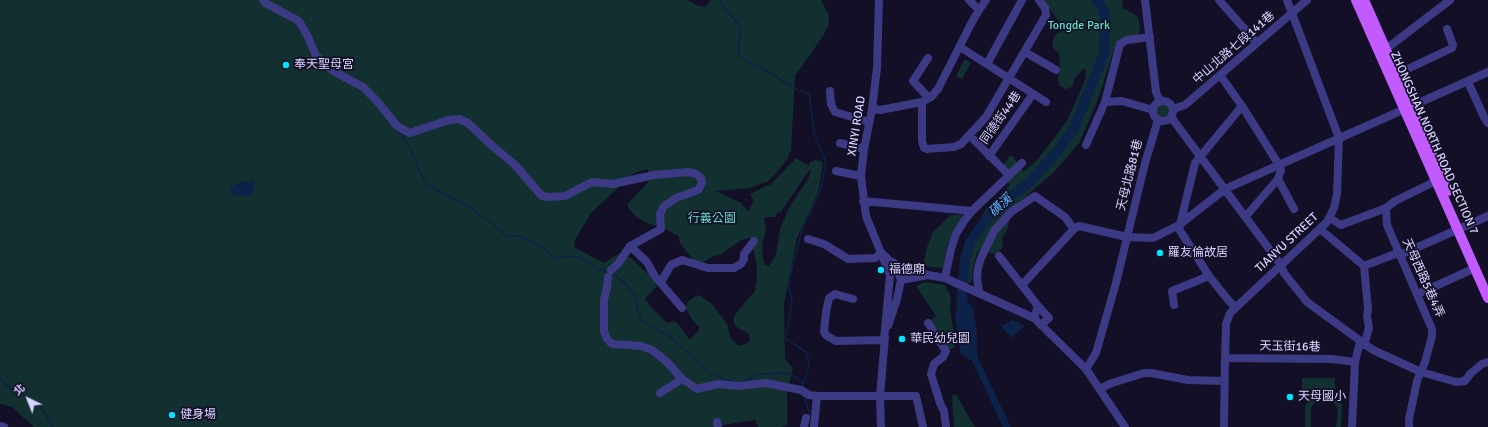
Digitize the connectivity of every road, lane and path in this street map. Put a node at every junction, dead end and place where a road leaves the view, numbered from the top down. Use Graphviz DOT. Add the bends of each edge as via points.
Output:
graph roads {
  1 [pos="264,0"];
  2 [pos="879,0"];
  3 [pos="970,0"];
  4 [pos="986,0"];
  5 [pos="1022,0"];
  6 [pos="1039,0"];
  7 [pos="1145,0"];
  8 [pos="1220,0"];
  9 [pos="1287,0"];
  10 [pos="1307,0"];
  11 [pos="1356,0"];
  12 [pos="1364,0"];
  13 [pos="1450,0"];
  14 [pos="979,10"];
  15 [pos="1292,13"];
  16 [pos="1446,29"];
  17 [pos="1150,37"];
  18 [pos="1257,43"];
  19 [pos="960,47"];
  20 [pos="1386,49"];
  21 [pos="1025,52"];
  22 [pos="928,58"];
  23 [pos="987,64"];
  24 [pos="1056,70"];
  25 [pos="1488,72"];
  26 [pos="1397,74"];
  27 [pos="1220,75"];
  28 [pos="1010,79"];
  29 [pos="1468,82"];
  30 [pos="830,91"];
  31 [pos="1033,94"];
  32 [pos="925,100"];
  33 [pos="1160,101"];
  34 [pos="1046,102"];
  35 [pos="1105,102"];
  36 [pos="1242,106"];
  37 [pos="1408,108"];
  38 [pos="872,109"];
  39 [pos="1154,110"];
  40 [pos="1172,113"];
  41 [pos="1158,120"];
  42 [pos="869,122"];
  43 [pos="1488,123"];
  44 [pos="970,136"];
  45 [pos="1339,138"];
  46 [pos="840,143"];
  47 [pos="1086,145"];
  48 [pos="864,149"];
  49 [pos="989,156"];
  50 [pos="1201,157"];
  51 [pos="1022,163"];
  52 [pos="1279,165"];
  53 [pos="836,171"];
  54 [pos="1009,175"];
  55 [pos="861,176"];
  56 [pos="1278,179"];
  57 [pos="1436,180"];
  58 [pos="1225,189"];
  59 [pos="863,201"];
  60 [pos="1386,208"];
  61 [pos="1294,209"];
  62 [pos="972,211"];
  63 [pos="1246,216"];
  64 [pos="1488,216"];
  65 [pos="1330,218"];
  66 [pos="1179,225"];
  67 [pos="1461,228"];
  68 [pos="1074,229"];
  69 [pos="1320,229"];
  70 [pos="1127,237"];
  71 [pos="808,240"];
  72 [pos="754,241"];
  73 [pos="630,246"];
  74 [pos="882,253"];
  75 [pos="1400,255"];
  76 [pos="1000,256"];
  77 [pos="1281,265"];
  78 [pos="1364,266"];
  79 [pos="1475,268"];
  80 [pos="928,275"];
  81 [pos="1209,276"];
  82 [pos="945,278"];
  83 [pos="901,280"];
  84 [pos="1488,280"];
  85 [pos="661,282"];
  86 [pos="1022,285"];
  87 [pos="976,292"];
  88 [pos="1418,294"];
  89 [pos="1488,298"];
  90 [pos="853,299"];
  91 [pos="1174,305"];
  92 [pos="1038,306"];
  93 [pos="1236,307"];
  94 [pos="682,308"];
  95 [pos="1034,318"];
  96 [pos="928,323"];
  97 [pos="1041,325"];
  98 [pos="884,340"];
  99 [pos="1362,344"];
  100 [pos="1225,358"];
  101 [pos="1355,362"];
  102 [pos="1488,362"];
  103 [pos="1086,369"];
  104 [pos="1421,372"];
  105 [pos="682,379"];
  106 [pos="1224,381"];
  107 [pos="1100,388"];
  108 [pos="660,393"];
  109 [pos="817,396"];
  110 [pos="880,396"];
  111 [pos="806,418"];
  112 [pos="0,426"];
  113 [pos="4,427"];
  114 [pos="804,427"];
  115 [pos="814,427"];
  116 [pos="881,427"];
  117 [pos="922,427"];
  118 [pos="946,427"];
  119 [pos="1125,427"];
  120 [pos="1224,427"];
  121 [pos="1352,427"];
  122 [pos="1409,427"];
  1 -- 73 [label="street" via="265,3 299,21 316,56 333,71 363,87 397,126 410,133 449,120 458,119 468,123 515,165 542,196 565,196 592,182 613,184 654,175 688,172 701,178 702,183 698,190 676,198 664,206 660,214 661,229"];
  2 -- 38 [label="street, XINYI ROAD" via="877,68"];
  3 -- 14 [label="street"];
  4 -- 14 [label="street"];
  5 -- 23 [label="street"];
  6 -- 21 [label="street" via="1045,8 1046,15"];
  7 -- 17 [label="street"];
  8 -- 18 [label="street"];
  9 -- 15 [label="street, TIANYU STREET"];
  10 -- 15 [label="street, 中山北路七段141巷"];
  11 -- 37 [label="main road, ZHONGSHAN NORTH ROAD SECTION 7"];
  12 -- 20 [label="main road, ZHONGSHAN NORTH ROAD SECTION 7"];
  13 -- 20 [label="street"];
  14 -- 19 [label="street"];
  15 -- 18 [label="street, 中山北路七段141巷"];
  15 -- 45 [label="street, TIANYU STREET"];
  16 -- 26 [label="street" via="1452,48"];
  17 -- 33 [label="street" via="1156,92"];
  17 -- 35 [label="street" via="1127,40 1120,44"];
  18 -- 27 [label="street, 中山北路七段141巷"];
  19 -- 23 [label="street"];
  19 -- 32 [label="street" via="938,89"];
  20 -- 26 [label="main road, ZHONGSHAN NORTH ROAD SECTION 7"];
  21 -- 24 [label="street"];
  21 -- 28 [label="street"];
  22 -- 32 [label="street" via="914,81"];
  23 -- 28 [label="street"];
  25 -- 29 [label="street"];
  26 -- 37 [label="main road, ZHONGSHAN NORTH ROAD SECTION 7"];
  27 -- 36 [label="street"];
  27 -- 40 [label="street, 中山北路七段141巷" via="1186,105"];
  28 -- 31 [label="street"];
  28 -- 44 [label="street" via="986,118"];
  29 -- 37 [label="street"];
  29 -- 43 [label="street"];
  30 -- 42 [label="street" via="831,104 835,112"];
  31 -- 34 [label="street"];
  31 -- 49 [label="street, 同德街44巷"];
  32 -- 38 [label="street" via="880,110"];
  32 -- 44 [label="street" via="922,141 924,148 958,146"];
  33 -- 39 [label="street"];
  33 -- 40 [label="street" via="1168,102"];
  35 -- 39 [label="street" via="1122,102"];
  35 -- 47 [label="street"];
  36 -- 50 [label="street"];
  36 -- 52 [label="street"];
  37 -- 45 [label="street"];
  37 -- 57 [label="main road, ZHONGSHAN NORTH ROAD SECTION 7"];
  37 -- 67 [label="main road, ZHONGSHAN NORTH ROAD SECTION 7"];
  38 -- 42 [label="street, XINYI ROAD"];
  39 -- 41 [label="street" via="1154,116"];
  40 -- 41 [label="street" via="1164,121"];
  40 -- 50 [label="street"];
  41 -- 70 [label="street, 天母北路81巷"];
  42 -- 48 [label="street, XINYI ROAD"];
  44 -- 49 [label="street"];
  45 -- 52 [label="street"];
  45 -- 65 [label="street, TIANYU STREET" via="1337,194"];
  46 -- 48 [label="street"];
  48 -- 55 [label="street, XINYI ROAD"];
  49 -- 54 [label="street"];
  50 -- 58 [label="street"];
  50 -- 66 [label="street" via="1195,163"];
  51 -- 54 [label="street"];
  52 -- 56 [label="street"];
  52 -- 58 [label="street"];
  53 -- 55 [label="street"];
  54 -- 62 [label="street"];
  55 -- 59 [label="street, XINYI ROAD"];
  56 -- 61 [label="street"];
  56 -- 63 [label="street"];
  57 -- 60 [label="street"];
  57 -- 67 [label="main road, ZHONGSHAN NORTH ROAD SECTION 7"];
  58 -- 63 [label="street"];
  58 -- 66 [label="street"];
  59 -- 62 [label="street"];
  59 -- 74 [label="street, XINYI ROAD" via="874,239"];
  60 -- 65 [label="street" via="1341,225"];
  60 -- 75 [label="street, 天母西路5巷4弄" via="1387,225"];
  62 -- 82 [label="street" via="956,234"];
  63 -- 77 [label="street"];
  64 -- 67 [label="street"];
  65 -- 69 [label="street, TIANYU STREET"];
  66 -- 70 [label="street" via="1153,238"];
  66 -- 81 [label="street" via="1179,229"];
  67 -- 75 [label="street"];
  67 -- 79 [label="main road, ZHONGSHAN NORTH ROAD SECTION 7"];
  67 -- 84 [label="main road, ZHONGSHAN NORTH ROAD SECTION 7"];
  68 -- 70 [label="street" via="1079,226"];
  68 -- 86 [label="street"];
  68 -- 87 [label="street" via="1065,217 1036,196 1012,212 994,231 978,268"];
  69 -- 77 [label="street, TIANYU STREET"];
  69 -- 78 [label="street"];
  70 -- 103 [label="street, 天母北路81巷" via="1096,353"];
  71 -- 74 [label="street" via="824,244 848,259 875,258"];
  72 -- 85 [label="street" via="744,254 741,264 734,268 708,268 682,260 671,266"];
  73 -- 85 [label="street" via="647,262"];
  73 -- 105 [label="street" via="609,274 604,300 604,331 607,339 612,344 641,346 652,350"];
  74 -- 80 [label="street" via="898,266"];
  74 -- 83 [label="street" via="896,268"];
  74 -- 98 [label="street" via="890,275"];
  75 -- 78 [label="street" via="1395,254"];
  75 -- 88 [label="street, 天母西路5巷4弄"];
  76 -- 86 [label="street"];
  77 -- 93 [label="street, TIANYU STREET"];
  77 -- 99 [label="street" via="1284,273 1307,302"];
  78 -- 99 [label="street" via="1368,309 1366,316 1369,328"];
  79 -- 88 [label="street"];
  79 -- 89 [label="main road, ZHONGSHAN NORTH ROAD SECTION 7"];
  80 -- 82 [label="street"];
  80 -- 83 [label="street"];
  81 -- 91 [label="street" via="1172,292"];
  81 -- 93 [label="street"];
  82 -- 87 [label="street"];
  83 -- 98 [label="street"];
  85 -- 94 [label="street"];
  86 -- 92 [label="street"];
  87 -- 95 [label="street"];
  88 -- 104 [label="street, 天母西路5巷4弄" via="1432,329"];
  90 -- 98 [label="street" via="834,294 829,298 824,332 827,336 836,341"];
  92 -- 95 [label="street"];
  92 -- 97 [label="street" via="1049,318"];
  93 -- 100 [label="street, TIANYU STREET" via="1227,318"];
  95 -- 97 [label="street"];
  96 -- 118 [label="street" via="946,351 934,364 931,374 944,411"];
  97 -- 103 [label="street"];
  98 -- 110 [label="street"];
  99 -- 101 [label="street"];
  99 -- 104 [label="street"];
  100 -- 101 [label="street, 天玉街16巷" via="1332,359"];
  100 -- 106 [label="street, TIANYU STREET"];
  101 -- 121 [label="street"];
  102 -- 104 [label="street" via="1471,373 1465,381 1456,382"];
  103 -- 107 [label="street"];
  104 -- 122 [label="street, 天母西路5巷4弄"];
  105 -- 108 [label="street"];
  105 -- 109 [label="street" via="697,389 718,384 739,386 766,383"];
  106 -- 107 [label="street" via="1188,380 1152,372"];
  106 -- 120 [label="street, TIANYU STREET"];
  107 -- 119 [label="street"];
  109 -- 110 [label="street"];
  109 -- 115 [label="street"];
  110 -- 116 [label="street"];
  110 -- 117 [label="street" via="916,396"];
  111 -- 114 [label="street"];
  112 -- 113 [label="street"];
}
